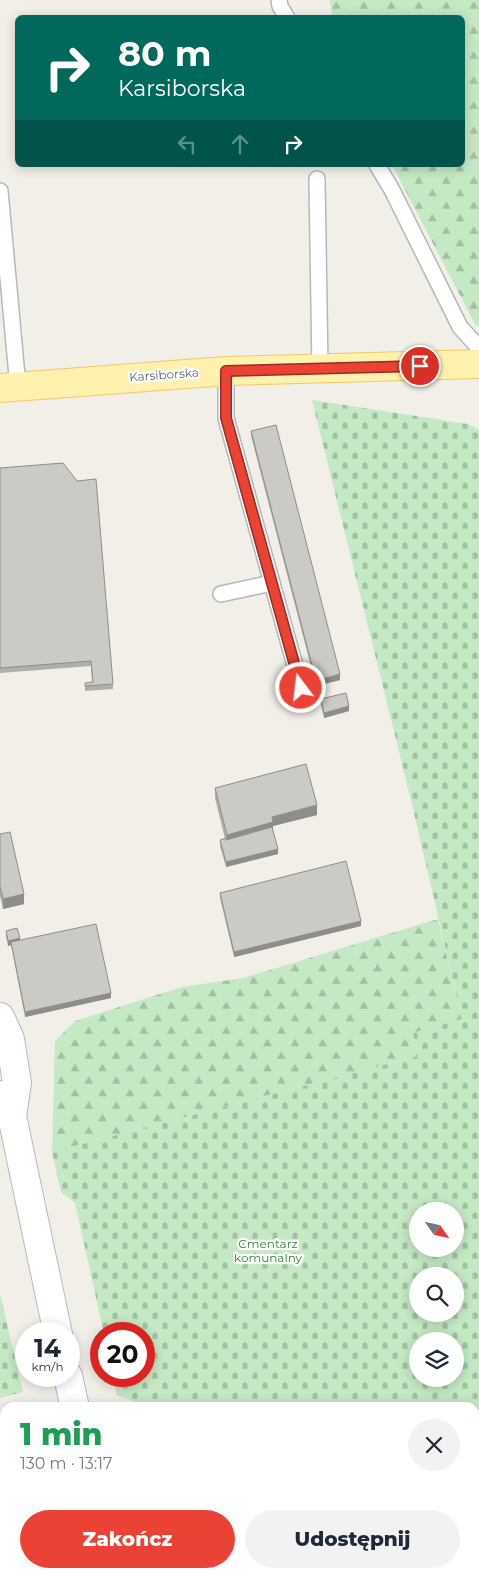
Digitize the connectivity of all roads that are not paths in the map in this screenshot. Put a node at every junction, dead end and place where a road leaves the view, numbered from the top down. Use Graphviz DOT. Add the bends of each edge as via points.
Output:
graph roads {
  1 [pos="279,0"];
  2 [pos="285,15"];
  3 [pos="378,167"];
  4 [pos="318,179"];
  5 [pos="0,191"];
  6 [pos="479,348"];
  7 [pos="479,364"];
  8 [pos="320,369"];
  9 [pos="226,371"];
  10 [pos="9,387"];
  11 [pos="272,583"];
  12 [pos="221,594"];
  13 [pos="301,688"];
  14 [pos="0,1017"];
  15 [pos="6,1106"];
  16 [pos="55,1322"];
  17 [pos="70,1387"];
  18 [pos="74,1402"];
  1 -- 2 [label="lane"];
  3 -- 6 [label="lane" via="460,327"];
  4 -- 8 [label="lane"];
  5 -- 10 [label="lane"];
  7 -- 8 [label="main road, Karsiborska"];
  8 -- 9 [label="main road, Karsiborska"];
  9 -- 10 [label="main road, Karsiborska"];
  9 -- 11 [label="lane" via="226,418"];
  11 -- 12 [label="lane"];
  11 -- 13 [label="lane"];
  14 -- 15 [label="street" via="10,1039 17,1083"];
  15 -- 16 [label="street"];
  17 -- 18 [label="street"];
}
